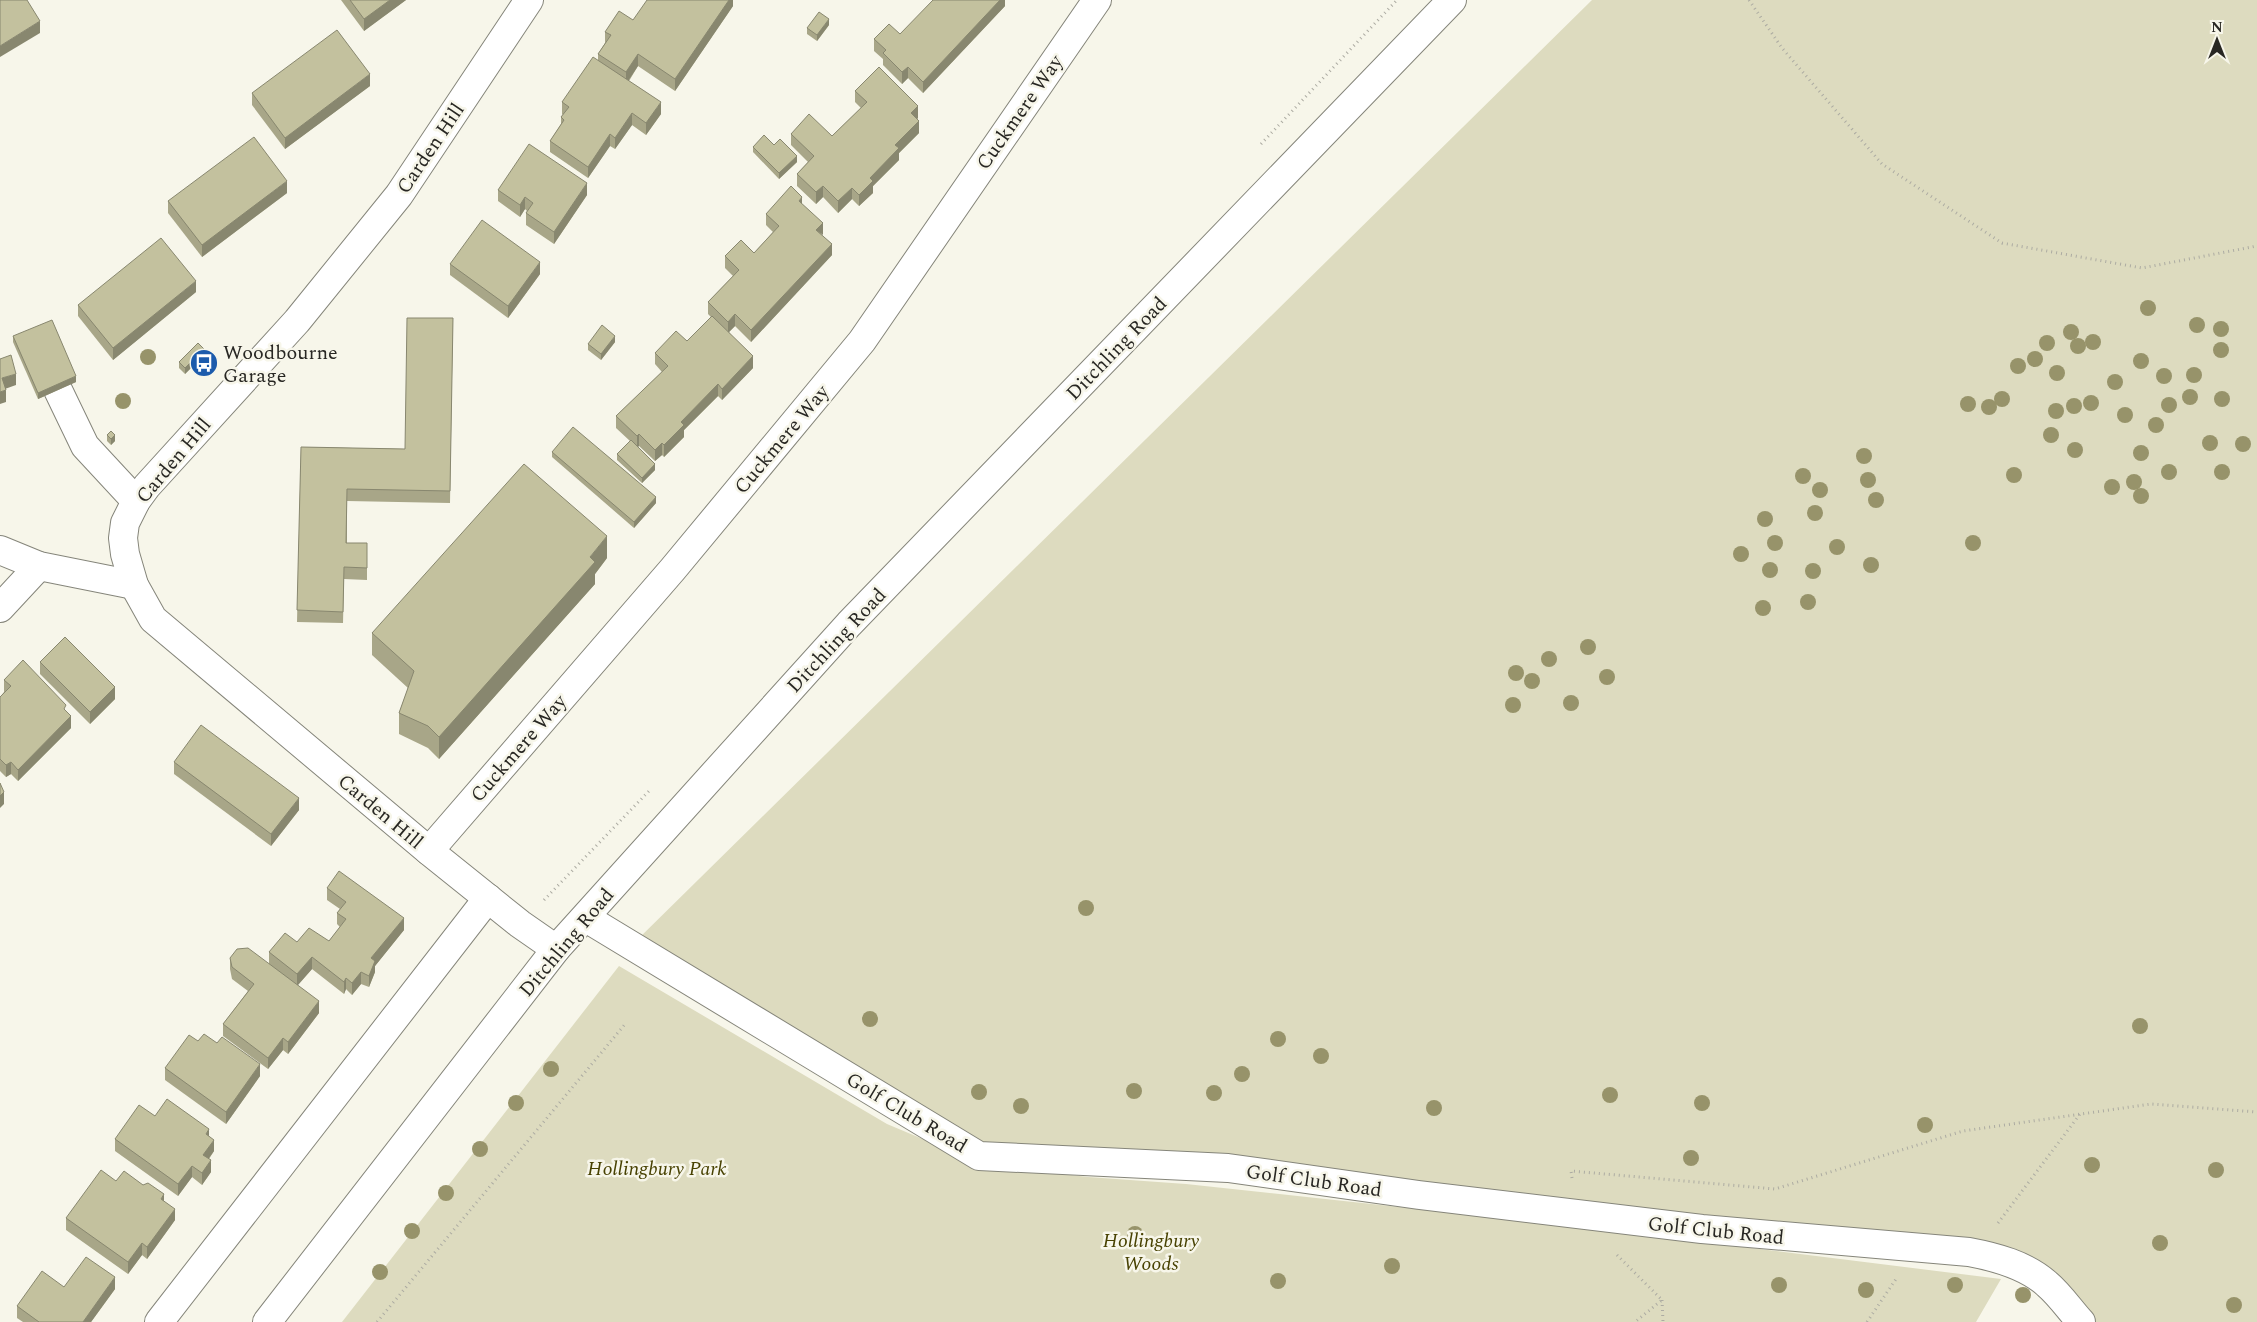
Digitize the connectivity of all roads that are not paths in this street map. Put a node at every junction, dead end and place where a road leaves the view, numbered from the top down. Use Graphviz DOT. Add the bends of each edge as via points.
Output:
graph roads {
  1 [pos="529,0"];
  2 [pos="1097,0"];
  3 [pos="1452,0"];
  4 [pos="58,390"];
  5 [pos="136,501"];
  6 [pos="0,550"];
  7 [pos="39,566"];
  8 [pos="134,585"];
  9 [pos="0,608"];
  10 [pos="429,851"];
  11 [pos="488,898"];
  12 [pos="586,918"];
  13 [pos="556,949"];
  14 [pos="159,1322"];
  15 [pos="267,1322"];
  16 [pos="2081,1322"];
  1 -- 5 [label="street, Carden Hill" via="399,195 297,321"];
  2 -- 10 [label="street, Cuckmere Way" via="862,341 673,569"];
  3 -- 12 [label="street, Ditchling Road" via="849,624"];
  4 -- 5 [label="street" via="85,446"];
  5 -- 8 [label="street, Carden Hill" via="125,522 123,538 124,554"];
  6 -- 7 [label="street"];
  7 -- 8 [label="street"];
  7 -- 9 [label="street"];
  8 -- 10 [label="street, Carden Hill" via="153,619"];
  10 -- 11 [label="street, Carden Hill"];
  11 -- 13 [label="street, Carden Hill"];
  11 -- 14 [label="street"];
  12 -- 13 [label="street, Ditchling Road"];
  12 -- 16 [label="street, Golf Club Road" via="979,1156 1228,1168 1702,1229 1976,1253 1992,1256 2032,1273 2048,1284"];
  13 -- 15 [label="street, Ditchling Road"];
}
